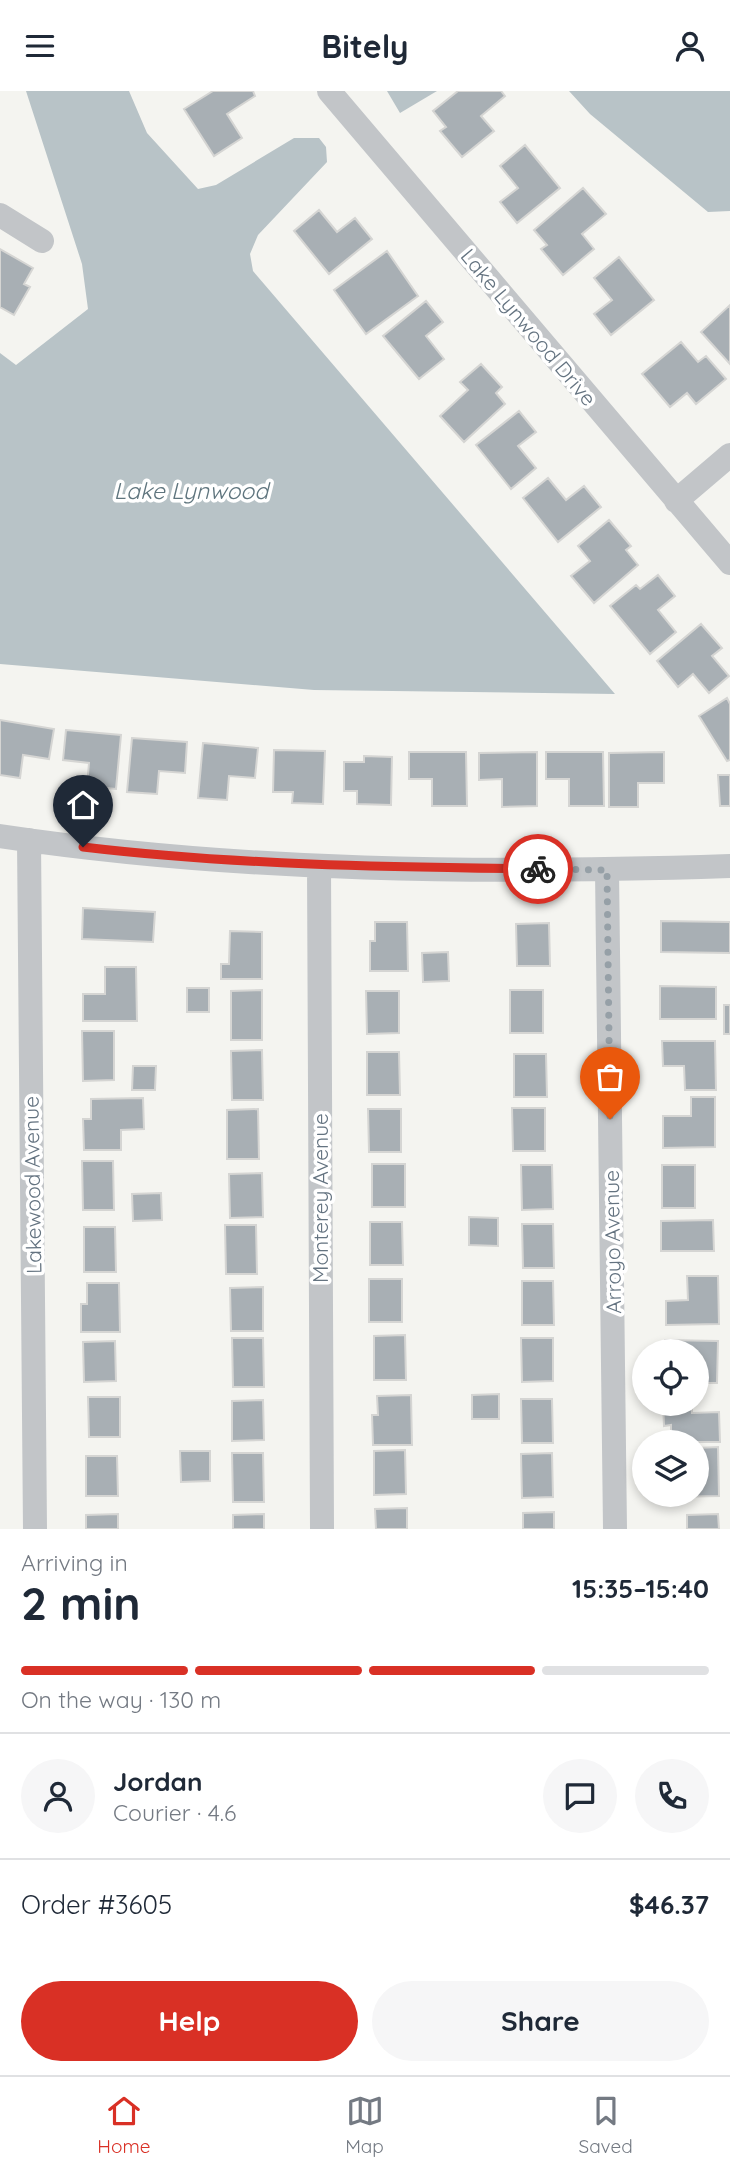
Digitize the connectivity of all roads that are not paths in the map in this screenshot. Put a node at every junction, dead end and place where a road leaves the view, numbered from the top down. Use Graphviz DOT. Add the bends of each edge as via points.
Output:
graph roads {
  1 [pos="329,91"];
  2 [pos="0,215"];
  3 [pos="42,241"];
  4 [pos="730,455"];
  5 [pos="676,501"];
  6 [pos="730,563"];
  7 [pos="0,836"];
  8 [pos="29,840"];
  9 [pos="319,866"];
  10 [pos="730,866"];
  11 [pos="607,870"];
  12 [pos="35,1529"];
  13 [pos="321,1529"];
  14 [pos="615,1529"];
  1 -- 5 [label="street, Lake Lynwood Drive"];
  2 -- 3 [label="street"];
  4 -- 5 [label="street"];
  5 -- 6 [label="street, Lake Lynwood Drive"];
  7 -- 8 [label="street"];
  8 -- 9 [label="street"];
  8 -- 12 [label="street, Lakewood Avenue"];
  9 -- 11 [label="street"];
  9 -- 13 [label="street, Monterey Avenue"];
  10 -- 11 [label="street"];
  11 -- 14 [label="street, Arroyo Avenue"];
}
